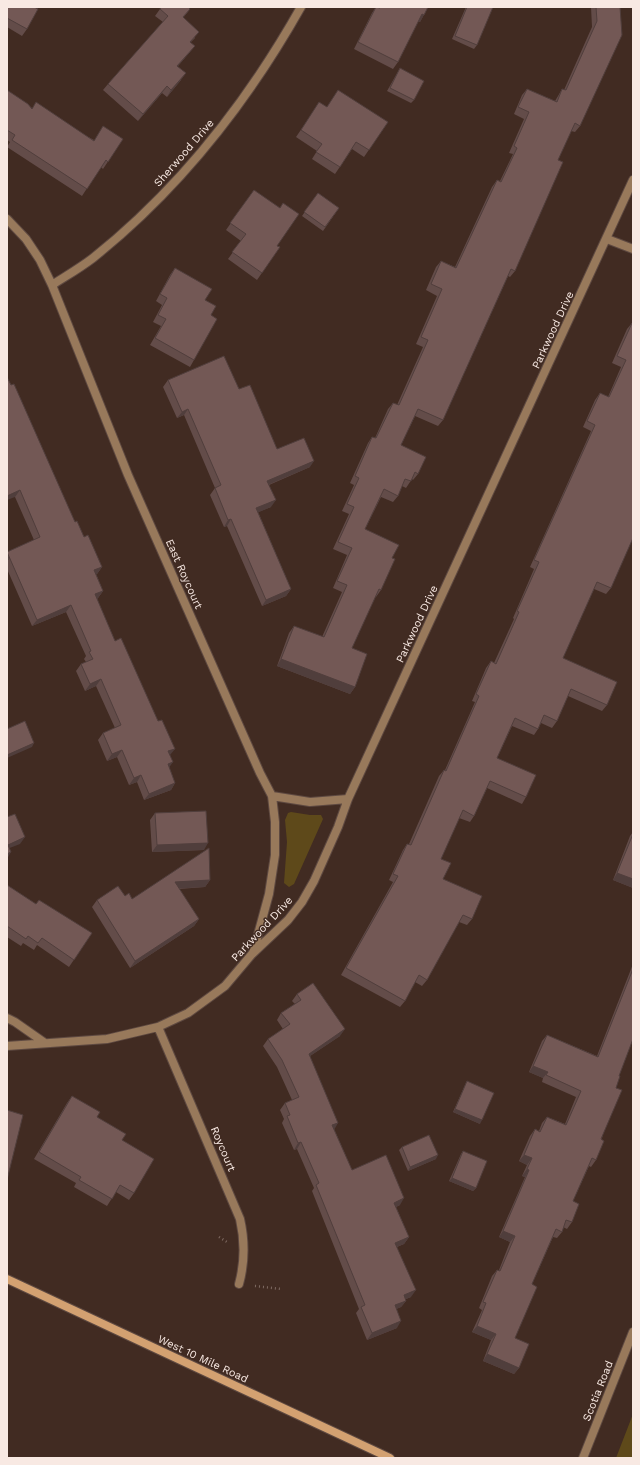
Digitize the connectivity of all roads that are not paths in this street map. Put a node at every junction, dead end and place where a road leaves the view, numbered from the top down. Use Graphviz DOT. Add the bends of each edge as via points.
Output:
graph roads {
  1 [pos="301,7"];
  2 [pos="633,180"];
  3 [pos="7,219"];
  4 [pos="607,239"];
  5 [pos="633,249"];
  6 [pos="52,285"];
  7 [pos="272,796"];
  8 [pos="348,799"];
  9 [pos="252,954"];
  10 [pos="7,1018"];
  11 [pos="158,1027"];
  12 [pos="45,1043"];
  13 [pos="7,1046"];
  14 [pos="7,1279"];
  15 [pos="239,1284"];
  16 [pos="633,1332"];
  17 [pos="390,1458"];
  18 [pos="583,1458"];
  1 -- 6 [label="street, Sherwood Drive" via="263,70 230,117 194,160 123,232 92,259"];
  2 -- 4 [label="street, Parkwood Drive"];
  3 -- 6 [label="street, East Roycourt" via="26,239"];
  4 -- 5 [label="street"];
  4 -- 8 [label="street, Parkwood Drive"];
  6 -- 7 [label="street, East Roycourt" via="128,475"];
  7 -- 8 [label="street" via="310,802"];
  7 -- 9 [label="street, East Roycourt" via="275,822 269,894"];
  8 -- 9 [label="street, Parkwood Drive" via="314,881 302,902 288,920"];
  9 -- 11 [label="street, Parkwood Drive" via="225,986 188,1013"];
  10 -- 12 [label="street"];
  11 -- 12 [label="street, Parkwood Drive" via="107,1039"];
  11 -- 15 [label="street, Roycourt" via="240,1218 244,1235 244,1253"];
  12 -- 13 [label="street, Parkwood Drive"];
  14 -- 17 [label="main road, West 10 Mile Road"];
  16 -- 18 [label="street, Scotia Road"];
}
